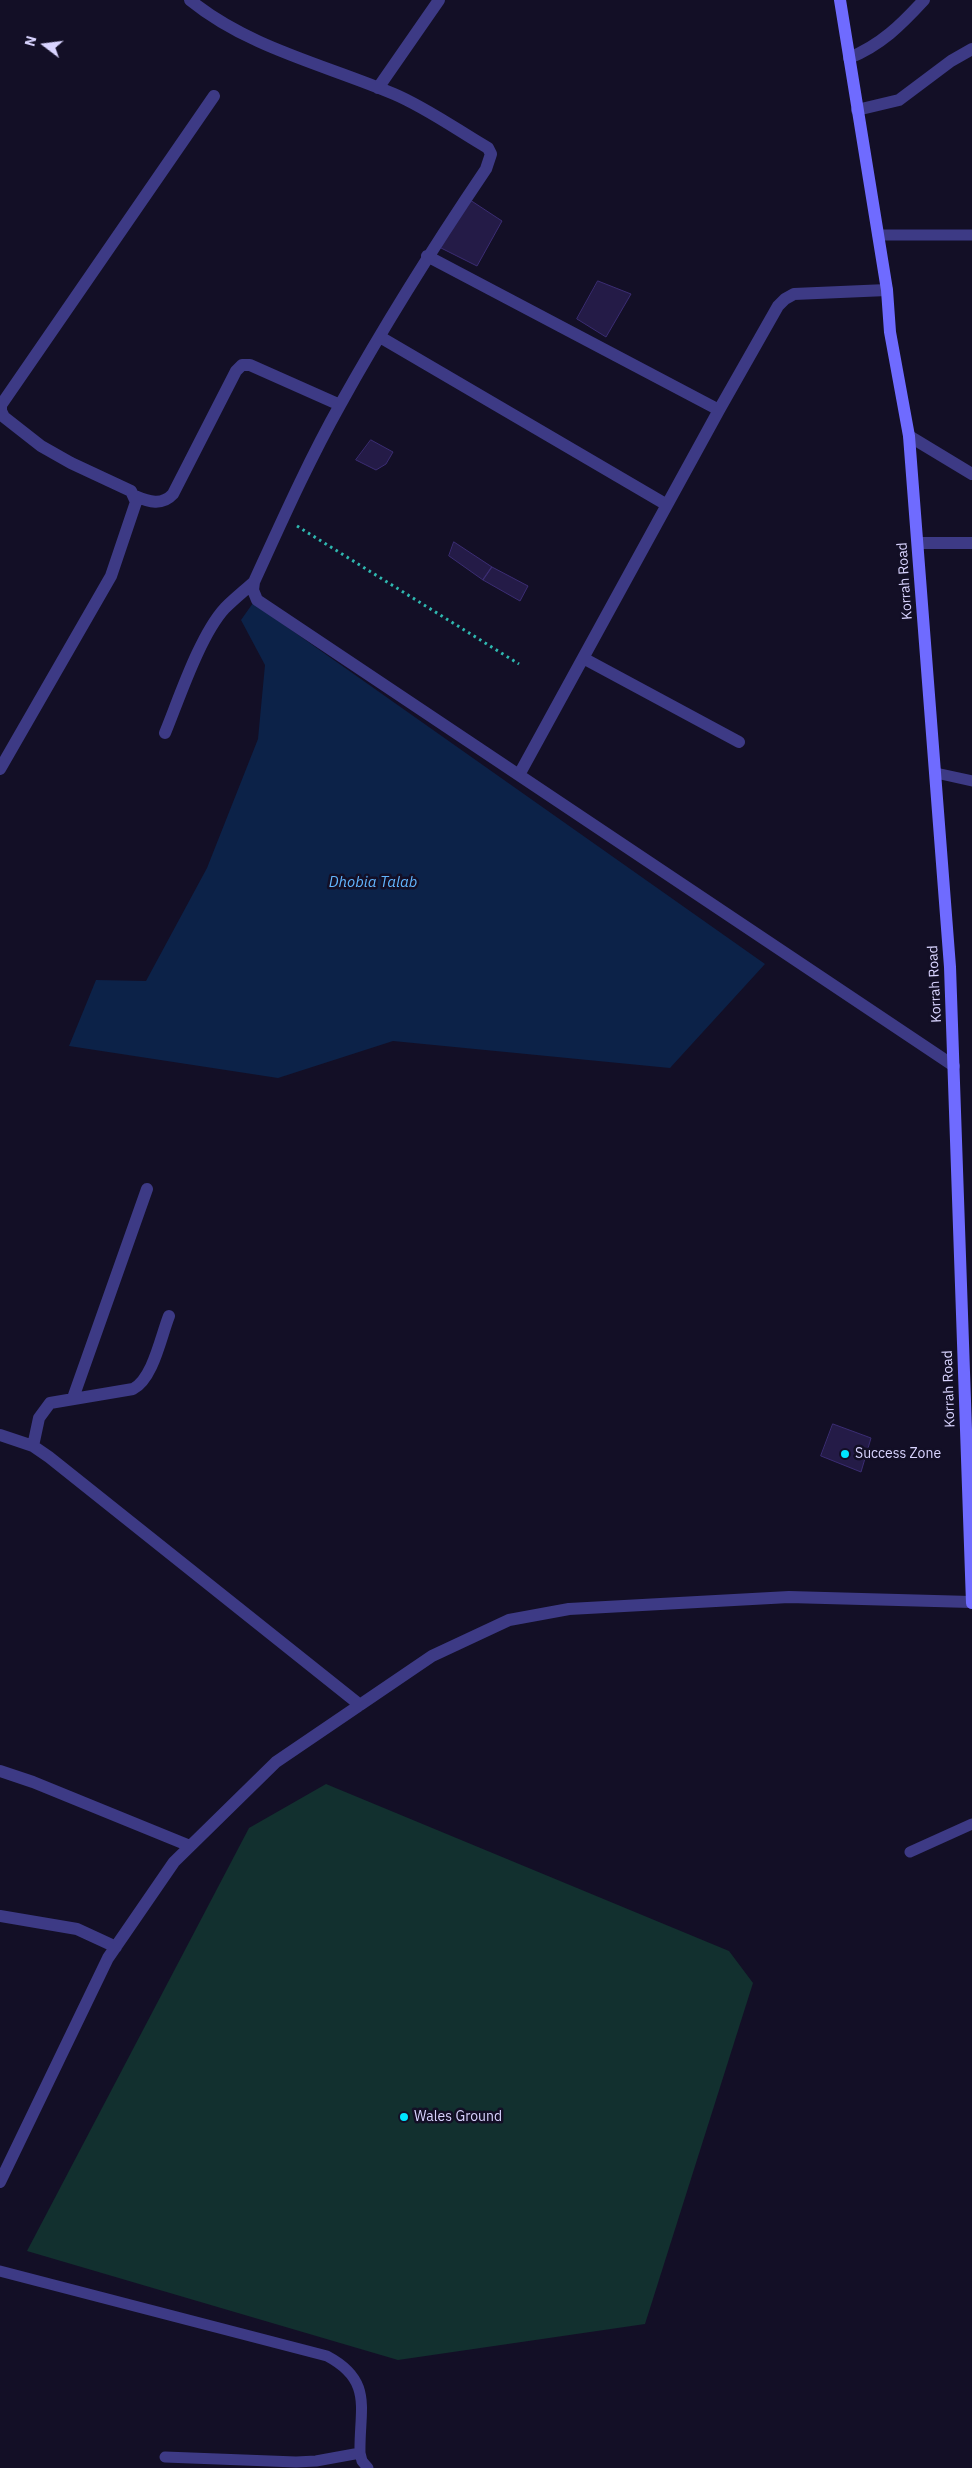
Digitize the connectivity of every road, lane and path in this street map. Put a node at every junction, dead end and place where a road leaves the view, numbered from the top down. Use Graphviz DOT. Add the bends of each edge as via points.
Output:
graph roads {
  1 [pos="190,0"];
  2 [pos="439,0"];
  3 [pos="840,0"];
  4 [pos="924,0"];
  5 [pos="972,49"];
  6 [pos="849,58"];
  7 [pos="378,88"];
  8 [pos="214,96"];
  9 [pos="857,110"];
  10 [pos="878,235"];
  11 [pos="972,236"];
  12 [pos="427,256"];
  13 [pos="887,290"];
  14 [pos="380,337"];
  15 [pos="340,405"];
  16 [pos="719,410"];
  17 [pos="909,436"];
  18 [pos="972,474"];
  19 [pos="134,496"];
  20 [pos="667,505"];
  21 [pos="283,518"];
  22 [pos="918,543"];
  23 [pos="972,543"];
  24 [pos="254,582"];
  25 [pos="583,658"];
  26 [pos="519,664"];
  27 [pos="165,733"];
  28 [pos="739,742"];
  29 [pos="0,770"];
  30 [pos="936,773"];
  31 [pos="520,774"];
  32 [pos="972,781"];
  33 [pos="954,1066"];
  34 [pos="147,1189"];
  35 [pos="169,1316"];
  36 [pos="73,1398"];
  37 [pos="0,1435"];
  38 [pos="33,1446"];
  39 [pos="971,1602"];
  40 [pos="360,1705"];
  41 [pos="0,1771"];
  42 [pos="972,1824"];
  43 [pos="190,1846"];
  44 [pos="910,1852"];
  45 [pos="0,1916"];
  46 [pos="116,1947"];
  47 [pos="0,2182"];
  48 [pos="0,2272"];
  49 [pos="360,2453"];
  50 [pos="165,2457"];
  51 [pos="368,2468"];
  1 -- 7 [label="street" via="259,42"];
  2 -- 7 [label="street"];
  3 -- 6 [label="main road, Korrah Road"];
  4 -- 6 [label="street" via="888,36 871,49"];
  5 -- 9 [label="street" via="899,100"];
  6 -- 9 [label="main road, Korrah Road"];
  7 -- 12 [label="street" via="396,95 490,151 486,169"];
  8 -- 19 [label="street" via="1,408 4,417 42,446 122,486"];
  9 -- 10 [label="main road, Korrah Road"];
  10 -- 11 [label="lane"];
  10 -- 13 [label="main road, Korrah Road"];
  12 -- 14 [label="street"];
  12 -- 16 [label="street"];
  13 -- 16 [label="street" via="794,294 785,299"];
  13 -- 17 [label="main road, Korrah Road" via="895,366"];
  14 -- 15 [label="street"];
  14 -- 20 [label="street"];
  15 -- 19 [label="street" via="250,365 242,365 173,494 167,501 158,502"];
  15 -- 21 [label="street"];
  16 -- 20 [label="street"];
  17 -- 18 [label="street"];
  17 -- 22 [label="main road, Korrah Road"];
  19 -- 29 [label="street" via="133,514 111,576"];
  20 -- 25 [label="street"];
  21 -- 24 [label="street"];
  21 -- 26 [label="path"];
  22 -- 23 [label="street"];
  22 -- 30 [label="main road, Korrah Road"];
  24 -- 27 [label="street" via="224,609 216,622 195,660"];
  24 -- 31 [label="street" via="255,595 262,603"];
  25 -- 28 [label="street"];
  25 -- 31 [label="street"];
  30 -- 32 [label="lane"];
  30 -- 33 [label="main road, Korrah Road"];
  31 -- 33 [label="street"];
  33 -- 39 [label="main road, Korrah Road"];
  34 -- 36 [label="street"];
  35 -- 36 [label="street" via="148,1375 139,1386"];
  36 -- 38 [label="street" via="45,1406"];
  37 -- 38 [label="street"];
  38 -- 40 [label="street"];
  39 -- 40 [label="street" via="789,1597 569,1609 509,1620 432,1656"];
  40 -- 43 [label="street" via="276,1762"];
  41 -- 43 [label="street"];
  42 -- 44 [label="lane"];
  43 -- 46 [label="street" via="174,1862"];
  45 -- 46 [label="street" via="77,1930"];
  46 -- 47 [label="street"];
  48 -- 49 [label="lane" via="327,2356 350,2372 360,2389"];
  49 -- 50 [label="lane" via="296,2462"];
  49 -- 51 [label="lane"];
}
